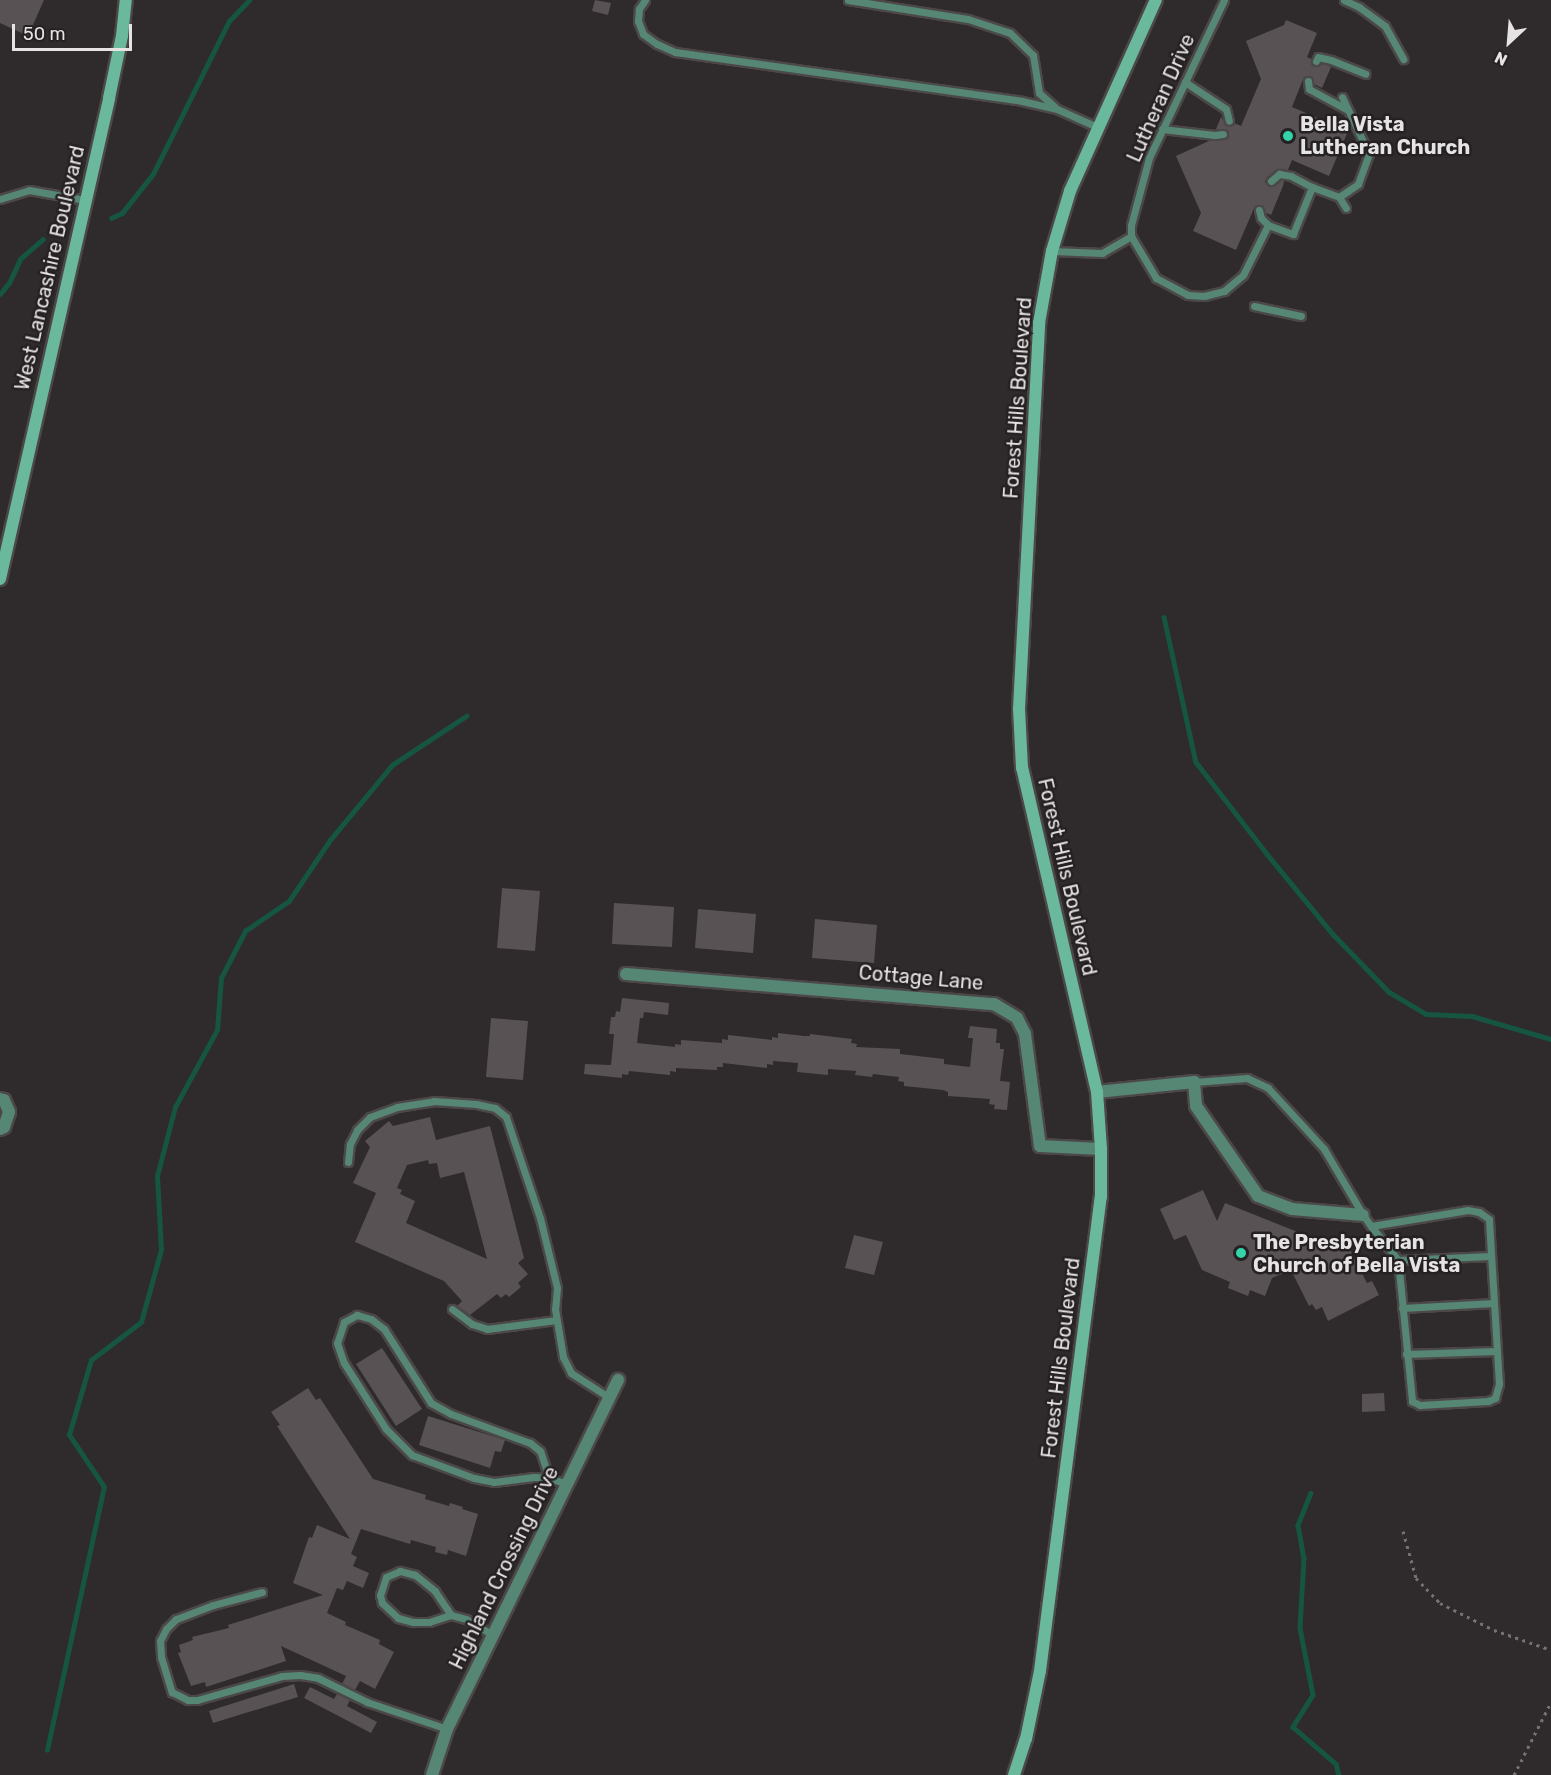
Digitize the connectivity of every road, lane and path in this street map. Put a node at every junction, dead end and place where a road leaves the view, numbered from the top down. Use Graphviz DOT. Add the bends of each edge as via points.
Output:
graph roads {
  1 [pos="126,0"];
  2 [pos="645,0"];
  3 [pos="848,0"];
  4 [pos="1156,0"];
  5 [pos="1224,0"];
  6 [pos="1344,0"];
  7 [pos="1403,58"];
  8 [pos="1316,61"];
  9 [pos="1365,74"];
  10 [pos="1308,81"];
  11 [pos="1185,82"];
  12 [pos="1342,96"];
  13 [pos="1057,109"];
  14 [pos="1349,110"];
  15 [pos="1229,121"];
  16 [pos="1097,128"];
  17 [pos="1162,129"];
  18 [pos="1223,134"];
  19 [pos="1271,181"];
  20 [pos="1312,187"];
  21 [pos="1339,197"];
  22 [pos="0,199"];
  23 [pos="85,200"];
  24 [pos="1347,208"];
  25 [pos="1259,210"];
  26 [pos="1268,225"];
  27 [pos="1131,236"];
  28 [pos="1052,251"];
  29 [pos="1254,306"];
  30 [pos="1301,316"];
  31 [pos="0,577"];
  32 [pos="626,974"];
  33 [pos="1194,1082"];
  34 [pos="1096,1092"];
  35 [pos="0,1099"];
  36 [pos="0,1129"];
  37 [pos="1101,1149"];
  38 [pos="348,1162"];
  39 [pos="1363,1215"];
  40 [pos="1371,1226"];
  41 [pos="1491,1256"];
  42 [pos="1398,1260"];
  43 [pos="1494,1303"];
  44 [pos="1402,1308"];
  45 [pos="452,1309"];
  46 [pos="556,1320"];
  47 [pos="1497,1352"];
  48 [pos="1406,1354"];
  49 [pos="618,1380"];
  50 [pos="610,1398"];
  51 [pos="549,1478"];
  52 [pos="567,1484"];
  53 [pos="1403,1531"];
  54 [pos="262,1593"];
  55 [pos="451,1615"];
  56 [pos="493,1635"];
  57 [pos="1551,1650"];
  58 [pos="1551,1702"];
  59 [pos="447,1729"];
  60 [pos="432,1775"];
  61 [pos="1014,1775"];
  62 [pos="1514,1775"];
  1 -- 23 [label="main road, West Lancashire Boulevard" via="114,77"];
  2 -- 13 [label="lane" via="638,21 643,34 675,52"];
  3 -- 13 [label="lane" via="968,19 1010,33 1034,55 1039,93"];
  4 -- 16 [label="main road, Forest Hills Boulevard"];
  5 -- 11 [label="lane, Lutheran Drive"];
  6 -- 7 [label="lane" via="1385,26"];
  8 -- 9 [label="lane" via="1318,57 1331,60"];
  10 -- 14 [label="lane" via="1309,89"];
  11 -- 15 [label="lane" via="1226,109"];
  11 -- 17 [label="lane, Lutheran Drive"];
  12 -- 14 [label="lane"];
  13 -- 16 [label="lane"];
  14 -- 21 [label="lane" via="1369,154 1358,184"];
  16 -- 28 [label="main road, Forest Hills Boulevard" via="1070,190"];
  17 -- 18 [label="lane"];
  17 -- 27 [label="lane, Lutheran Drive" via="1143,176"];
  19 -- 20 [label="lane" via="1279,174"];
  20 -- 21 [label="lane"];
  20 -- 26 [label="lane" via="1293,234"];
  21 -- 24 [label="lane"];
  22 -- 23 [label="lane" via="29,190"];
  23 -- 31 [label="main road, West Lancashire Boulevard"];
  25 -- 26 [label="lane"];
  26 -- 27 [label="lane" via="1243,275 1224,291 1204,296 1188,295 1156,278"];
  27 -- 28 [label="lane" via="1102,253"];
  28 -- 34 [label="main road, Forest Hills Boulevard" via="1039,323 1019,710 1022,768"];
  29 -- 30 [label="lane"];
  32 -- 37 [label="street, Cottage Lane" via="994,1004 1017,1018 1025,1034 1040,1146"];
  33 -- 34 [label="street"];
  33 -- 39 [label="lane" via="1247,1078 1268,1088 1324,1149"];
  33 -- 39 [label="street" via="1196,1106 1258,1196 1292,1209"];
  34 -- 37 [label="main road, Forest Hills Boulevard"];
  35 -- 36 [label="street" via="9,1112"];
  37 -- 61 [label="main road, Forest Hills Boulevard" via="1101,1197 1040,1671"];
  38 -- 46 [label="lane" via="357,1130 370,1117 396,1107 434,1101 495,1108 506,1117 513,1132 540,1218 557,1288"];
  39 -- 40 [label="lane"];
  40 -- 41 [label="lane" via="1479,1212 1489,1219"];
  40 -- 42 [label="lane"];
  41 -- 42 [label="lane"];
  41 -- 43 [label="lane"];
  42 -- 44 [label="lane"];
  43 -- 44 [label="lane"];
  43 -- 47 [label="lane"];
  44 -- 48 [label="lane"];
  45 -- 46 [label="lane" via="472,1324 487,1329"];
  46 -- 50 [label="lane" via="563,1357 571,1373"];
  47 -- 48 [label="lane"];
  47 -- 48 [label="lane" via="1499,1384 1495,1398 1419,1405 1409,1393"];
  49 -- 50 [label="street, Highland Crossing Drive"];
  50 -- 52 [label="street, Highland Crossing Drive"];
  51 -- 51 [label="lane" via="506,1482 474,1478 412,1455 387,1430 344,1362 338,1343 344,1322 357,1315 371,1319 384,1329 431,1403 530,1443 540,1451"];
  51 -- 52 [label="lane"];
  52 -- 56 [label="street, Highland Crossing Drive"];
  53 -- 57 [label="path" via="1416,1578 1440,1603 1494,1630"];
  54 -- 59 [label="lane" via="176,1618 166,1629 160,1641 161,1658 172,1692 180,1698 197,1700 282,1676 300,1675 318,1678 367,1702"];
  55 -- 55 [label="lane" via="429,1622 398,1618 382,1603 380,1595 386,1577 400,1571 415,1575 435,1591"];
  55 -- 56 [label="lane"];
  56 -- 59 [label="street, Highland Crossing Drive"];
  58 -- 62 [label="path"];
  59 -- 60 [label="street, Highland Crossing Drive"];
}
